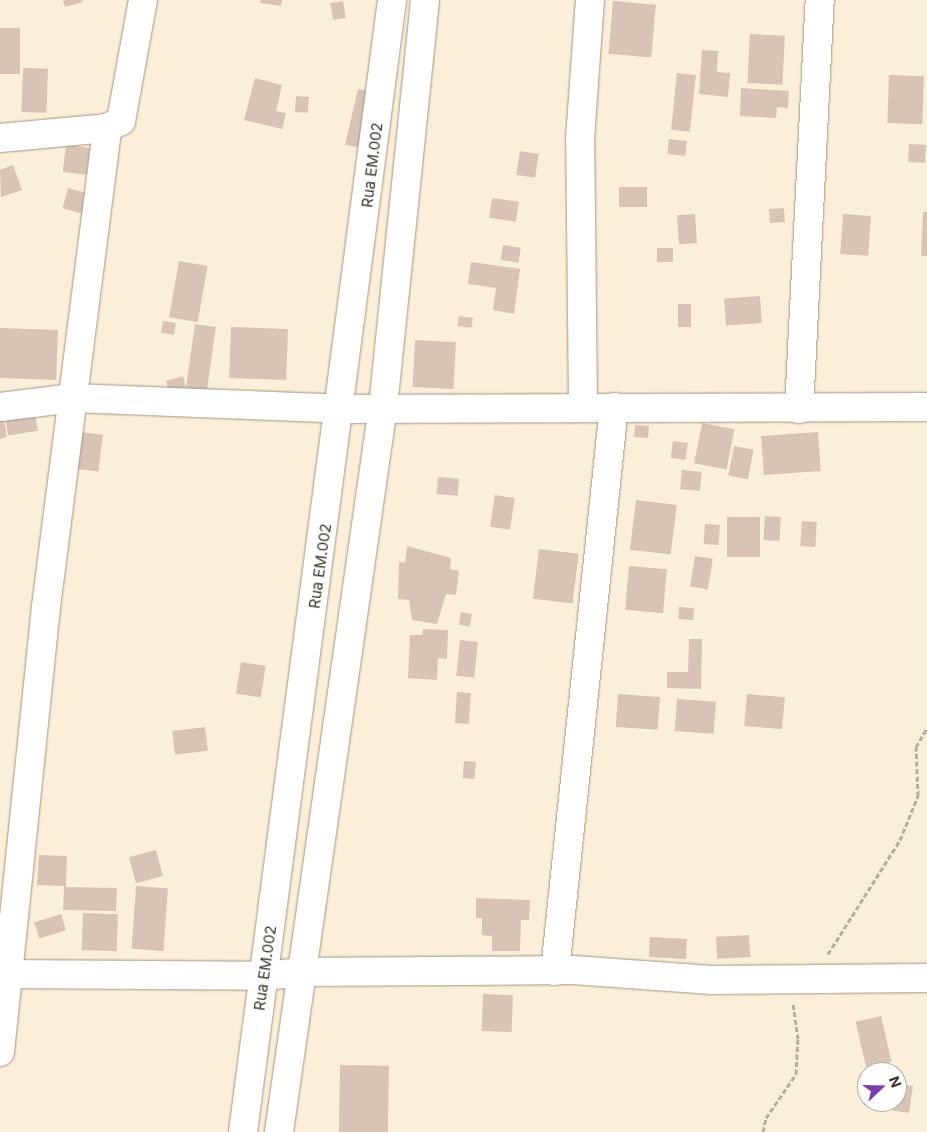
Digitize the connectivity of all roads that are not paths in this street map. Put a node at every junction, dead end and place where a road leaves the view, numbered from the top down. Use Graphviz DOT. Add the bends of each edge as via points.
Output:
graph roads {
  1 [pos="144,0"];
  2 [pos="392,0"];
  3 [pos="425,0"];
  4 [pos="590,0"];
  5 [pos="820,0"];
  6 [pos="107,128"];
  7 [pos="0,138"];
  8 [pos="73,398"];
  9 [pos="0,407"];
  10 [pos="383,407"];
  11 [pos="583,407"];
  12 [pos="614,407"];
  13 [pos="927,407"];
  14 [pos="342,409"];
  15 [pos="799,409"];
  16 [pos="555,971"];
  17 [pos="300,972"];
  18 [pos="4,974"];
  19 [pos="264,976"];
  20 [pos="927,978"];
  21 [pos="0,1052"];
  22 [pos="243,1132"];
  23 [pos="279,1132"];
  1 -- 6 [label="street" via="122,121"];
  2 -- 14 [label="street, Rua EM.002"];
  3 -- 10 [label="street"];
  4 -- 11 [label="street" via="580,139"];
  5 -- 15 [label="street"];
  6 -- 7 [label="street"];
  6 -- 8 [label="street"];
  8 -- 9 [label="street"];
  8 -- 14 [label="street"];
  8 -- 18 [label="street"];
  10 -- 11 [label="street"];
  10 -- 14 [label="street"];
  10 -- 17 [label="street"];
  11 -- 12 [label="street"];
  12 -- 15 [label="street"];
  12 -- 16 [label="street"];
  13 -- 15 [label="street"];
  14 -- 19 [label="street, Rua EM.002"];
  16 -- 17 [label="street"];
  16 -- 20 [label="street" via="712,980"];
  17 -- 19 [label="street"];
  17 -- 23 [label="street"];
  18 -- 19 [label="street"];
  18 -- 21 [label="street"];
  19 -- 22 [label="street, Rua EM.002"];
}
